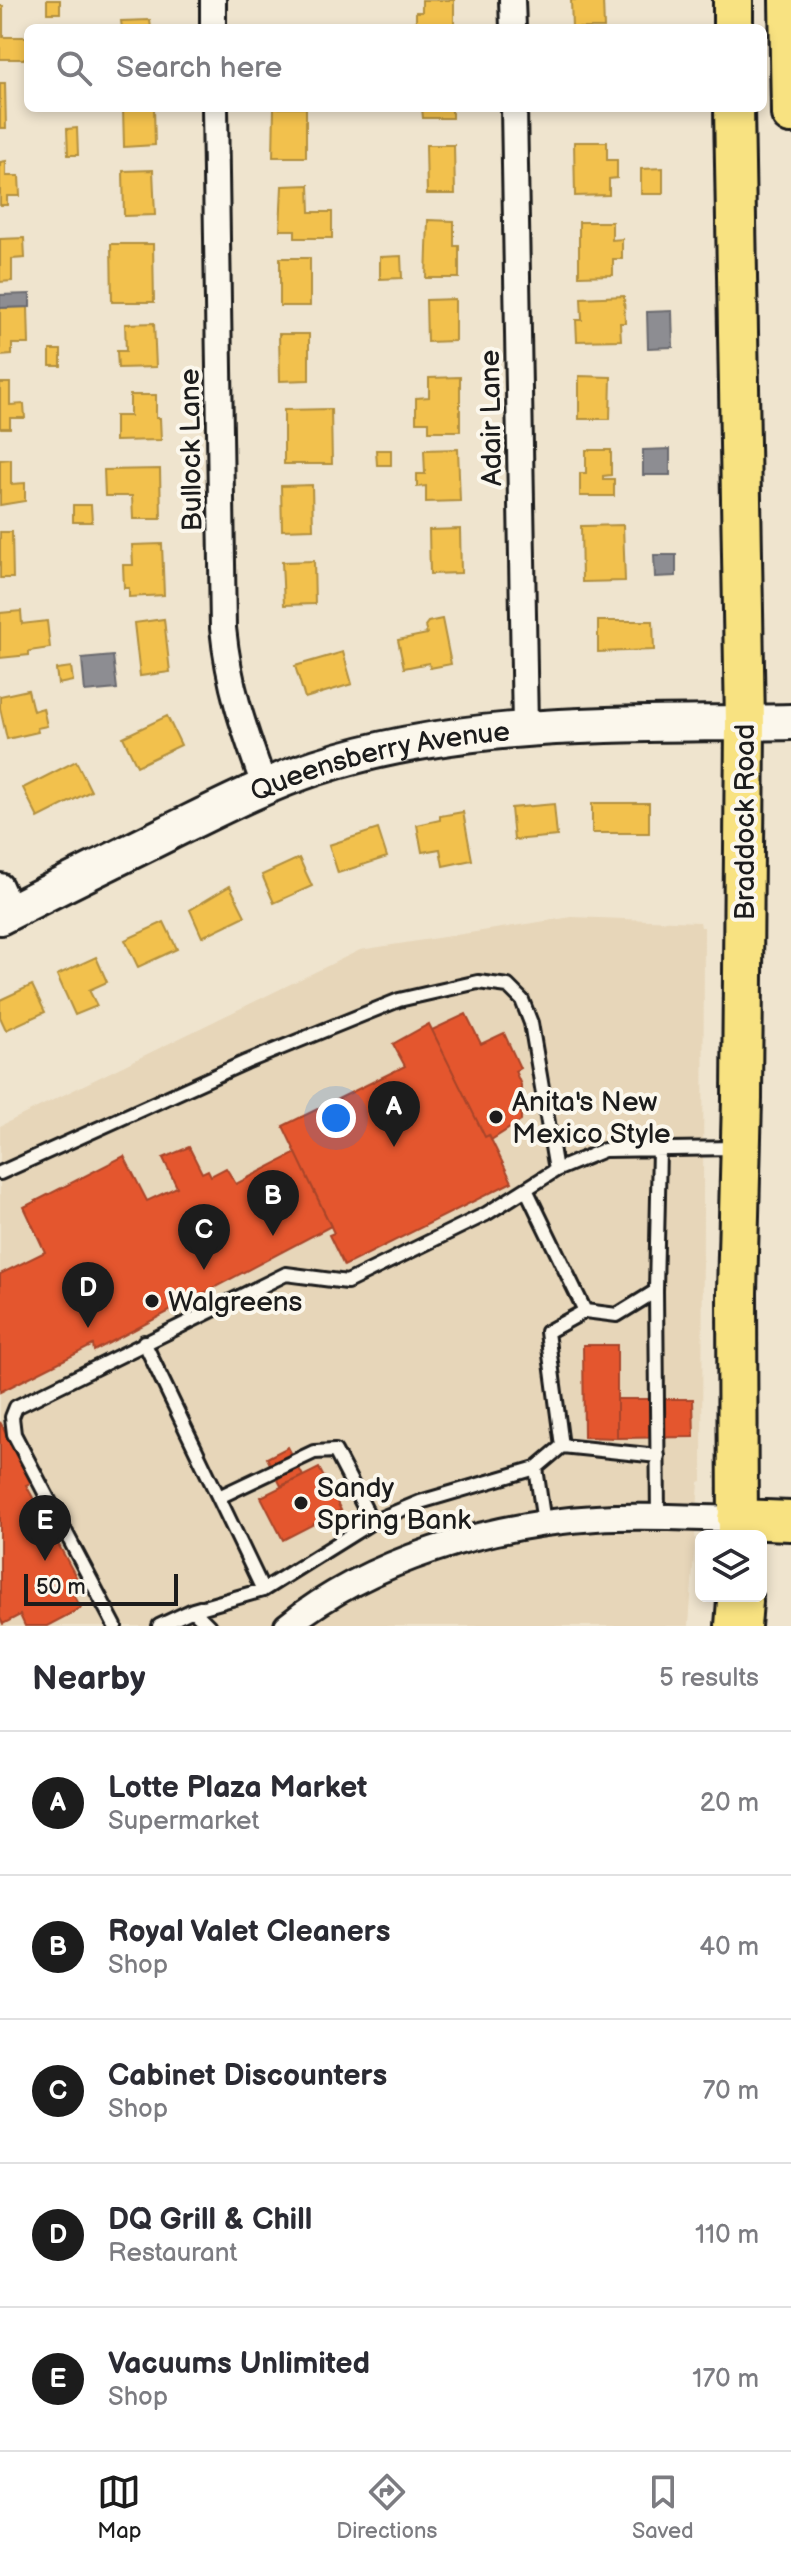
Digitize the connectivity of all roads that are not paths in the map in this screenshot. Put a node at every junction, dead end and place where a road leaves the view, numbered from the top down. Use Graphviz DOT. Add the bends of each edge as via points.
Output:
graph roads {
  1 [pos="213,0"];
  2 [pos="512,0"];
  3 [pos="733,0"];
  4 [pos="789,0"];
  5 [pos="213,24"];
  6 [pos="513,24"];
  7 [pos="733,24"];
  8 [pos="215,112"];
  9 [pos="514,112"];
  10 [pos="734,112"];
  11 [pos="791,114"];
  12 [pos="791,722"];
  13 [pos="745,723"];
  14 [pos="525,727"];
  15 [pos="264,785"];
  16 [pos="4,905"];
  17 [pos="740,1148"];
  18 [pos="659,1149"];
  19 [pos="556,1170"];
  20 [pos="0,1173"];
  21 [pos="526,1189"];
  22 [pos="656,1291"];
  23 [pos="585,1311"];
  24 [pos="144,1342"];
  25 [pos="562,1446"];
  26 [pos="658,1456"];
  27 [pos="536,1468"];
  28 [pos="219,1497"];
  29 [pos="658,1518"];
  30 [pos="791,1521"];
  31 [pos="372,1522"];
  32 [pos="544,1523"];
  33 [pos="738,1528"];
  34 [pos="263,1590"];
  35 [pos="193,1610"];
  36 [pos="115,1626"];
  37 [pos="159,1626"];
  38 [pos="209,1626"];
  39 [pos="287,1626"];
  1 -- 5 [label="street"];
  2 -- 6 [label="street"];
  3 -- 7 [label="main road"];
  4 -- 11 [label="main road"];
  8 -- 15 [label="street, Bullock Lane" via="223,628 237,709"];
  9 -- 14 [label="street, Adair Lane"];
  10 -- 13 [label="main road, Braddock Road"];
  12 -- 13 [label="street, Queensberry Avenue"];
  13 -- 14 [label="street, Queensberry Avenue"];
  13 -- 17 [label="main road, Braddock Road"];
  14 -- 15 [label="street, Queensberry Avenue" via="387,748"];
  15 -- 16 [label="street, Queensberry Avenue"];
  17 -- 18 [label="lane"];
  17 -- 33 [label="main road, Braddock Road"];
  18 -- 19 [label="lane" via="604,1150"];
  18 -- 22 [label="lane"];
  19 -- 20 [label="lane" via="531,1023 522,1000 508,986 478,982 399,1000"];
  19 -- 21 [label="lane"];
  21 -- 23 [label="lane"];
  21 -- 24 [label="lane" via="347,1282 286,1274"];
  22 -- 23 [label="lane" via="617,1315"];
  22 -- 26 [label="lane"];
  23 -- 25 [label="lane" via="547,1332"];
  24 -- 28 [label="lane"];
  24 -- 36 [label="lane" via="24,1402 12,1417 14,1434"];
  25 -- 26 [label="lane"];
  25 -- 27 [label="lane"];
  26 -- 29 [label="lane"];
  27 -- 31 [label="lane"];
  27 -- 32 [label="lane"];
  28 -- 31 [label="lane" via="314,1452 335,1451"];
  28 -- 34 [label="lane"];
  29 -- 32 [label="street"];
  29 -- 33 [label="street"];
  30 -- 33 [label="main road"];
  31 -- 34 [label="lane"];
  32 -- 39 [label="street" via="440,1547 391,1566"];
  34 -- 35 [label="lane"];
  35 -- 37 [label="lane"];
  35 -- 38 [label="lane"];
}
